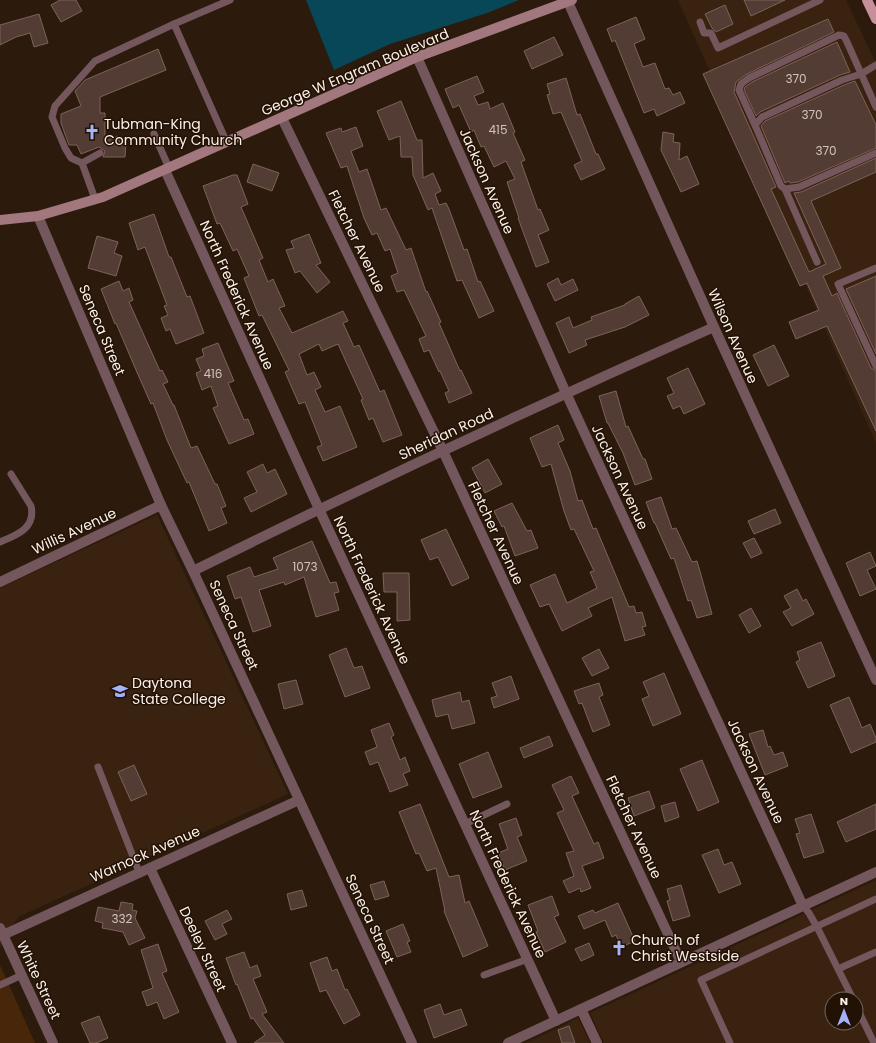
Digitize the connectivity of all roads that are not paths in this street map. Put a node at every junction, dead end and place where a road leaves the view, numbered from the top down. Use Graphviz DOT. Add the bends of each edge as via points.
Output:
graph roads {
  1 [pos="230,0"];
  2 [pos="820,0"];
  3 [pos="867,0"];
  4 [pos="570,1"];
  5 [pos="876,19"];
  6 [pos="700,22"];
  7 [pos="174,24"];
  8 [pos="416,57"];
  9 [pos="876,65"];
  10 [pos="861,74"];
  11 [pos="876,107"];
  12 [pos="282,118"];
  13 [pos="755,125"];
  14 [pos="154,134"];
  15 [pos="227,143"];
  16 [pos="100,153"];
  17 [pos="876,153"];
  18 [pos="82,163"];
  19 [pos="167,169"];
  20 [pos="785,189"];
  21 [pos="95,199"];
  22 [pos="38,216"];
  23 [pos="0,220"];
  24 [pos="817,262"];
  25 [pos="876,268"];
  26 [pos="714,327"];
  27 [pos="876,366"];
  28 [pos="566,393"];
  29 [pos="442,451"];
  30 [pos="11,474"];
  31 [pos="161,505"];
  32 [pos="319,509"];
  33 [pos="0,542"];
  34 [pos="193,572"];
  35 [pos="0,582"];
  36 [pos="876,680"];
  37 [pos="98,767"];
  38 [pos="299,800"];
  39 [pos="507,804"];
  40 [pos="465,824"];
  41 [pos="150,868"];
  42 [pos="140,872"];
  43 [pos="876,872"];
  44 [pos="876,898"];
  45 [pos="803,906"];
  46 [pos="817,927"];
  47 [pos="2,931"];
  48 [pos="876,952"];
  49 [pos="528,959"];
  50 [pos="682,962"];
  51 [pos="838,969"];
  52 [pos="22,975"];
  53 [pos="484,975"];
  54 [pos="0,985"];
  55 [pos="849,991"];
  56 [pos="581,1009"];
  57 [pos="556,1021"];
  58 [pos="864,1022"];
  59 [pos="53,1043"];
  60 [pos="232,1043"];
  61 [pos="412,1043"];
  62 [pos="508,1043"];
  63 [pos="597,1043"];
  64 [pos="730,1043"];
  65 [pos="874,1043"];
  1 -- 7 [label="lane"];
  2 -- 6 [label="lane" via="718,48 711,33 704,33"];
  3 -- 5 [label="main road"];
  4 -- 8 [label="main road, George W Engram Boulevard"];
  4 -- 26 [label="street, Wilson Avenue"];
  7 -- 15 [label="lane"];
  7 -- 18 [label="lane" via="95,61 55,106 52,117 65,148 71,158"];
  8 -- 12 [label="main road, George W Engram Boulevard"];
  8 -- 28 [label="street, Jackson Avenue"];
  9 -- 10 [label="lane"];
  10 -- 11 [label="lane"];
  10 -- 13 [label="lane" via="842,80 762,117"];
  10 -- 13 [label="lane" via="844,36 839,35 748,78 739,90"];
  12 -- 15 [label="main road, George W Engram Boulevard"];
  12 -- 29 [label="street, Fletcher Avenue"];
  13 -- 20 [label="lane" via="781,186"];
  14 -- 19 [label="lane"];
  15 -- 19 [label="main road, George W Engram Boulevard"];
  16 -- 18 [label="lane"];
  17 -- 20 [label="lane" via="799,187"];
  18 -- 21 [label="lane"];
  19 -- 21 [label="main road, George W Engram Boulevard"];
  19 -- 32 [label="street, North Frederick Avenue"];
  20 -- 24 [label="lane"];
  21 -- 22 [label="main road, George W Engram Boulevard"];
  22 -- 23 [label="main road, George W Engram Boulevard"];
  22 -- 31 [label="street, Seneca Street"];
  25 -- 27 [label="lane" via="838,284"];
  26 -- 28 [label="street, Sheridan Road"];
  26 -- 36 [label="street, Wilson Avenue"];
  28 -- 29 [label="street, Sheridan Road"];
  28 -- 45 [label="street, Jackson Avenue"];
  29 -- 32 [label="street, Sheridan Road"];
  29 -- 50 [label="street, Fletcher Avenue"];
  30 -- 33 [label="lane" via="31,506 31,520 26,530"];
  31 -- 34 [label="street, Seneca Street"];
  31 -- 35 [label="street, Willis Avenue"];
  32 -- 34 [label="street, Sheridan Road"];
  32 -- 40 [label="street, North Frederick Avenue"];
  34 -- 38 [label="street, Seneca Street"];
  37 -- 42 [label="lane"];
  38 -- 41 [label="street, Warnock Avenue"];
  38 -- 61 [label="street, Seneca Street"];
  39 -- 40 [label="lane"];
  40 -- 49 [label="street, North Frederick Avenue"];
  41 -- 42 [label="street, Warnock Avenue"];
  41 -- 60 [label="street, Deeley Street"];
  42 -- 47 [label="street, Warnock Avenue"];
  43 -- 45 [label="street"];
  44 -- 46 [label="lane"];
  45 -- 46 [label="lane"];
  45 -- 50 [label="street"];
  46 -- 51 [label="lane"];
  46 -- 64 [label="lane" via="701,980"];
  47 -- 52 [label="street, White Street"];
  48 -- 51 [label="lane"];
  49 -- 53 [label="lane"];
  49 -- 57 [label="street, North Frederick Avenue"];
  50 -- 56 [label="street"];
  51 -- 55 [label="lane"];
  52 -- 54 [label="lane"];
  52 -- 59 [label="street, White Street"];
  56 -- 57 [label="street"];
  56 -- 63 [label="street"];
  57 -- 62 [label="street"];
  58 -- 65 [label="lane"];
}
